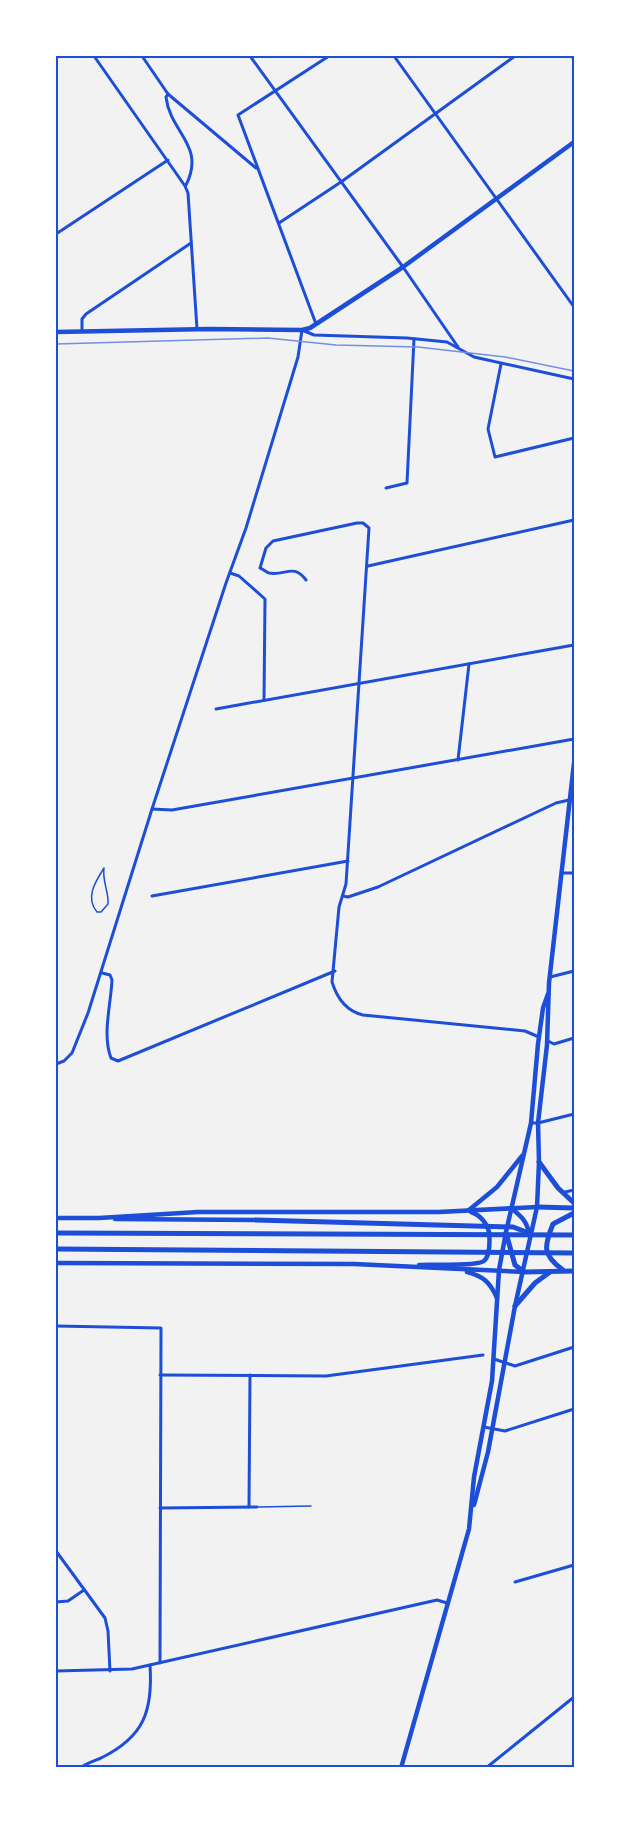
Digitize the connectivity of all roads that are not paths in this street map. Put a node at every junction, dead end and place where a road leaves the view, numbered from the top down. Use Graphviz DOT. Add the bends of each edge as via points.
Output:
graph roads {
  1 [pos="94,56"];
  2 [pos="142,56"];
  3 [pos="250,56"];
  4 [pos="329,56"];
  5 [pos="394,56"];
  6 [pos="515,56"];
  7 [pos="572,56"];
  8 [pos="574,60"];
  9 [pos="276,91"];
  10 [pos="168,94"];
  11 [pos="435,112"];
  12 [pos="574,142"];
  13 [pos="168,160"];
  14 [pos="258,169"];
  15 [pos="341,182"];
  16 [pos="185,186"];
  17 [pos="497,199"];
  18 [pos="278,224"];
  19 [pos="56,234"];
  20 [pos="191,243"];
  21 [pos="403,267"];
  22 [pos="574,307"];
  23 [pos="317,324"];
  24 [pos="197,329"];
  25 [pos="302,330"];
  26 [pos="82,331"];
  27 [pos="56,332"];
  28 [pos="415,338"];
  29 [pos="459,348"];
  30 [pos="501,364"];
  31 [pos="574,379"];
  32 [pos="574,438"];
  33 [pos="386,488"];
  34 [pos="574,520"];
  35 [pos="368,566"];
  36 [pos="230,573"];
  37 [pos="306,580"];
  38 [pos="574,645"];
  39 [pos="469,664"];
  40 [pos="360,682"];
  41 [pos="264,700"];
  42 [pos="216,709"];
  43 [pos="574,739"];
  44 [pos="458,760"];
  45 [pos="574,763"];
  46 [pos="354,777"];
  47 [pos="573,783"];
  48 [pos="569,800"];
  49 [pos="152,809"];
  50 [pos="348,861"];
  51 [pos="104,868"];
  52 [pos="560,873"];
  53 [pos="574,873"];
  54 [pos="152,896"];
  55 [pos="344,896"];
  56 [pos="335,971"];
  57 [pos="574,971"];
  58 [pos="102,973"];
  59 [pos="549,978"];
  60 [pos="548,994"];
  61 [pos="539,1037"];
  62 [pos="574,1038"];
  63 [pos="547,1041"];
  64 [pos="56,1064"];
  65 [pos="534,1078"];
  66 [pos="542,1091"];
  67 [pos="574,1114"];
  68 [pos="531,1123"];
  69 [pos="538,1123"];
  70 [pos="524,1155"];
  71 [pos="539,1162"];
  72 [pos="574,1190"];
  73 [pos="562,1193"];
  74 [pos="574,1203"];
  75 [pos="537,1207"];
  76 [pos="511,1208"];
  77 [pos="574,1210"];
  78 [pos="467,1211"];
  79 [pos="56,1218"];
  80 [pos="99,1218"];
  81 [pos="256,1220"];
  82 [pos="506,1232"];
  83 [pos="56,1233"];
  84 [pos="534,1235"];
  85 [pos="574,1235"];
  86 [pos="531,1243"];
  87 [pos="56,1249"];
  88 [pos="574,1253"];
  89 [pos="56,1263"];
  90 [pos="408,1266"];
  91 [pos="455,1269"];
  92 [pos="499,1270"];
  93 [pos="552,1271"];
  94 [pos="564,1271"];
  95 [pos="574,1271"];
  96 [pos="524,1272"];
  97 [pos="497,1299"];
  98 [pos="515,1306"];
  99 [pos="56,1326"];
  100 [pos="574,1347"];
  101 [pos="483,1355"];
  102 [pos="493,1359"];
  103 [pos="506,1364"];
  104 [pos="160,1375"];
  105 [pos="250,1375"];
  106 [pos="574,1408"];
  107 [pos="484,1427"];
  108 [pos="493,1429"];
  109 [pos="311,1506"];
  110 [pos="249,1507"];
  111 [pos="257,1507"];
  112 [pos="160,1508"];
  113 [pos="472,1513"];
  114 [pos="56,1551"];
  115 [pos="574,1565"];
  116 [pos="515,1582"];
  117 [pos="84,1590"];
  118 [pos="56,1602"];
  119 [pos="448,1604"];
  120 [pos="160,1663"];
  121 [pos="150,1665"];
  122 [pos="56,1671"];
  123 [pos="110,1671"];
  124 [pos="574,1697"];
  125 [pos="80,1767"];
  126 [pos="401,1767"];
  127 [pos="486,1767"];
  1 -- 13 [label="street"];
  2 -- 10 [label="street"];
  3 -- 9 [label="street"];
  4 -- 9 [label="street"];
  5 -- 11 [label="street"];
  6 -- 11 [label="street"];
  7 -- 8 [label="street"];
  9 -- 14 [label="street" via="238,115"];
  9 -- 15 [label="street"];
  10 -- 14 [label="street"];
  10 -- 16 [label="street" via="169,109 192,156 193,167"];
  11 -- 15 [label="street"];
  11 -- 17 [label="street"];
  12 -- 17 [label="main road"];
  13 -- 16 [label="street"];
  13 -- 19 [label="street"];
  14 -- 18 [label="street"];
  15 -- 18 [label="street"];
  15 -- 21 [label="street"];
  16 -- 20 [label="street"];
  17 -- 21 [label="main road"];
  17 -- 22 [label="street"];
  18 -- 23 [label="street"];
  20 -- 24 [label="street"];
  20 -- 26 [label="street" via="86,314"];
  21 -- 23 [label="main road"];
  21 -- 29 [label="street"];
  23 -- 25 [label="main road"];
  24 -- 25 [label="main road"];
  24 -- 26 [label="main road"];
  25 -- 28 [label="street" via="314,335"];
  25 -- 36 [label="street" via="298,357"];
  26 -- 27 [label="main road"];
  28 -- 29 [label="street" via="447,342"];
  28 -- 33 [label="street" via="407,483"];
  29 -- 30 [label="street" via="474,357"];
  30 -- 31 [label="street"];
  30 -- 32 [label="street" via="488,429 495,457"];
  34 -- 35 [label="street"];
  35 -- 37 [label="street" via="370,532 363,523 273,541 266,548 260,568 270,573 293,570"];
  35 -- 40 [label="street"];
  36 -- 41 [label="street" via="265,599"];
  36 -- 49 [label="street"];
  38 -- 39 [label="street"];
  39 -- 40 [label="street"];
  39 -- 44 [label="street"];
  40 -- 41 [label="street"];
  40 -- 46 [label="street"];
  41 -- 42 [label="street"];
  43 -- 44 [label="street"];
  44 -- 46 [label="street"];
  45 -- 47 [label="main road"];
  46 -- 49 [label="street" via="172,810"];
  46 -- 50 [label="street"];
  47 -- 48 [label="main road"];
  48 -- 52 [label="main road"];
  48 -- 55 [label="street" via="378,887"];
  49 -- 58 [label="street"];
  50 -- 54 [label="street"];
  50 -- 55 [label="street"];
  51 -- 51 [label="lane" via="91,894 97,912 109,900 102,877"];
  52 -- 53 [label="street"];
  52 -- 59 [label="main road"];
  55 -- 56 [label="street" via="339,907"];
  56 -- 58 [label="street" via="118,1061 111,1058 108,1048 112,980"];
  56 -- 61 [label="street" via="335,991 357,1014 525,1031"];
  57 -- 59 [label="street"];
  58 -- 64 [label="street" via="76,1046"];
  59 -- 60 [label="main road"];
  60 -- 61 [label="main road"];
  60 -- 63 [label="main road"];
  61 -- 65 [label="main road"];
  62 -- 63 [label="street" via="554,1044"];
  63 -- 66 [label="main road"];
  65 -- 66 [label="street"];
  65 -- 68 [label="main road"];
  66 -- 69 [label="main road"];
  67 -- 69 [label="street"];
  68 -- 69 [label="street"];
  68 -- 70 [label="main road"];
  69 -- 71 [label="main road"];
  70 -- 76 [label="main road"];
  70 -- 78 [label="main road" via="496,1187"];
  71 -- 73 [label="highway"];
  71 -- 75 [label="main road"];
  72 -- 73 [label="street"];
  73 -- 74 [label="highway"];
  75 -- 76 [label="main road"];
  75 -- 77 [label="highway"];
  75 -- 86 [label="main road"];
  76 -- 78 [label="main road"];
  76 -- 82 [label="main road"];
  76 -- 86 [label="main road" via="528,1227"];
  77 -- 94 [label="highway" via="553,1224 545,1244 551,1262"];
  78 -- 80 [label="main road" via="198,1212"];
  78 -- 90 [label="main road" via="477,1214 486,1224 489,1245 485,1260"];
  79 -- 80 [label="main road"];
  80 -- 81 [label="main road"];
  81 -- 84 [label="highway" via="513,1227"];
  82 -- 92 [label="main road"];
  82 -- 96 [label="highway" via="515,1265"];
  83 -- 84 [label="highway"];
  84 -- 85 [label="highway"];
  86 -- 96 [label="main road"];
  87 -- 88 [label="highway"];
  89 -- 90 [label="main road"];
  90 -- 91 [label="main road"];
  91 -- 92 [label="main road"];
  91 -- 97 [label="main road" via="487,1280"];
  92 -- 96 [label="main road"];
  92 -- 97 [label="main road"];
  93 -- 94 [label="highway"];
  93 -- 96 [label="highway"];
  93 -- 98 [label="highway"];
  94 -- 95 [label="highway"];
  96 -- 98 [label="main road"];
  97 -- 102 [label="main road"];
  98 -- 103 [label="main road"];
  99 -- 104 [label="street" via="161,1328"];
  100 -- 103 [label="street" via="515,1366"];
  101 -- 105 [label="street" via="326,1376"];
  102 -- 103 [label="street"];
  102 -- 107 [label="main road"];
  103 -- 108 [label="main road"];
  104 -- 105 [label="street"];
  104 -- 112 [label="street"];
  105 -- 110 [label="street"];
  106 -- 108 [label="street" via="505,1431"];
  107 -- 108 [label="street"];
  107 -- 113 [label="main road"];
  108 -- 113 [label="main road"];
  109 -- 111 [label="lane"];
  110 -- 111 [label="street"];
  110 -- 112 [label="street"];
  112 -- 120 [label="street"];
  113 -- 119 [label="main road"];
  114 -- 117 [label="street"];
  115 -- 116 [label="street"];
  117 -- 118 [label="street" via="68,1601"];
  117 -- 123 [label="street" via="105,1618"];
  119 -- 120 [label="street" via="437,1600"];
  119 -- 126 [label="main road"];
  120 -- 121 [label="street"];
  121 -- 123 [label="street"];
  121 -- 125 [label="street" via="149,1709 133,1737"];
  122 -- 123 [label="street"];
  124 -- 127 [label="street"];
}
